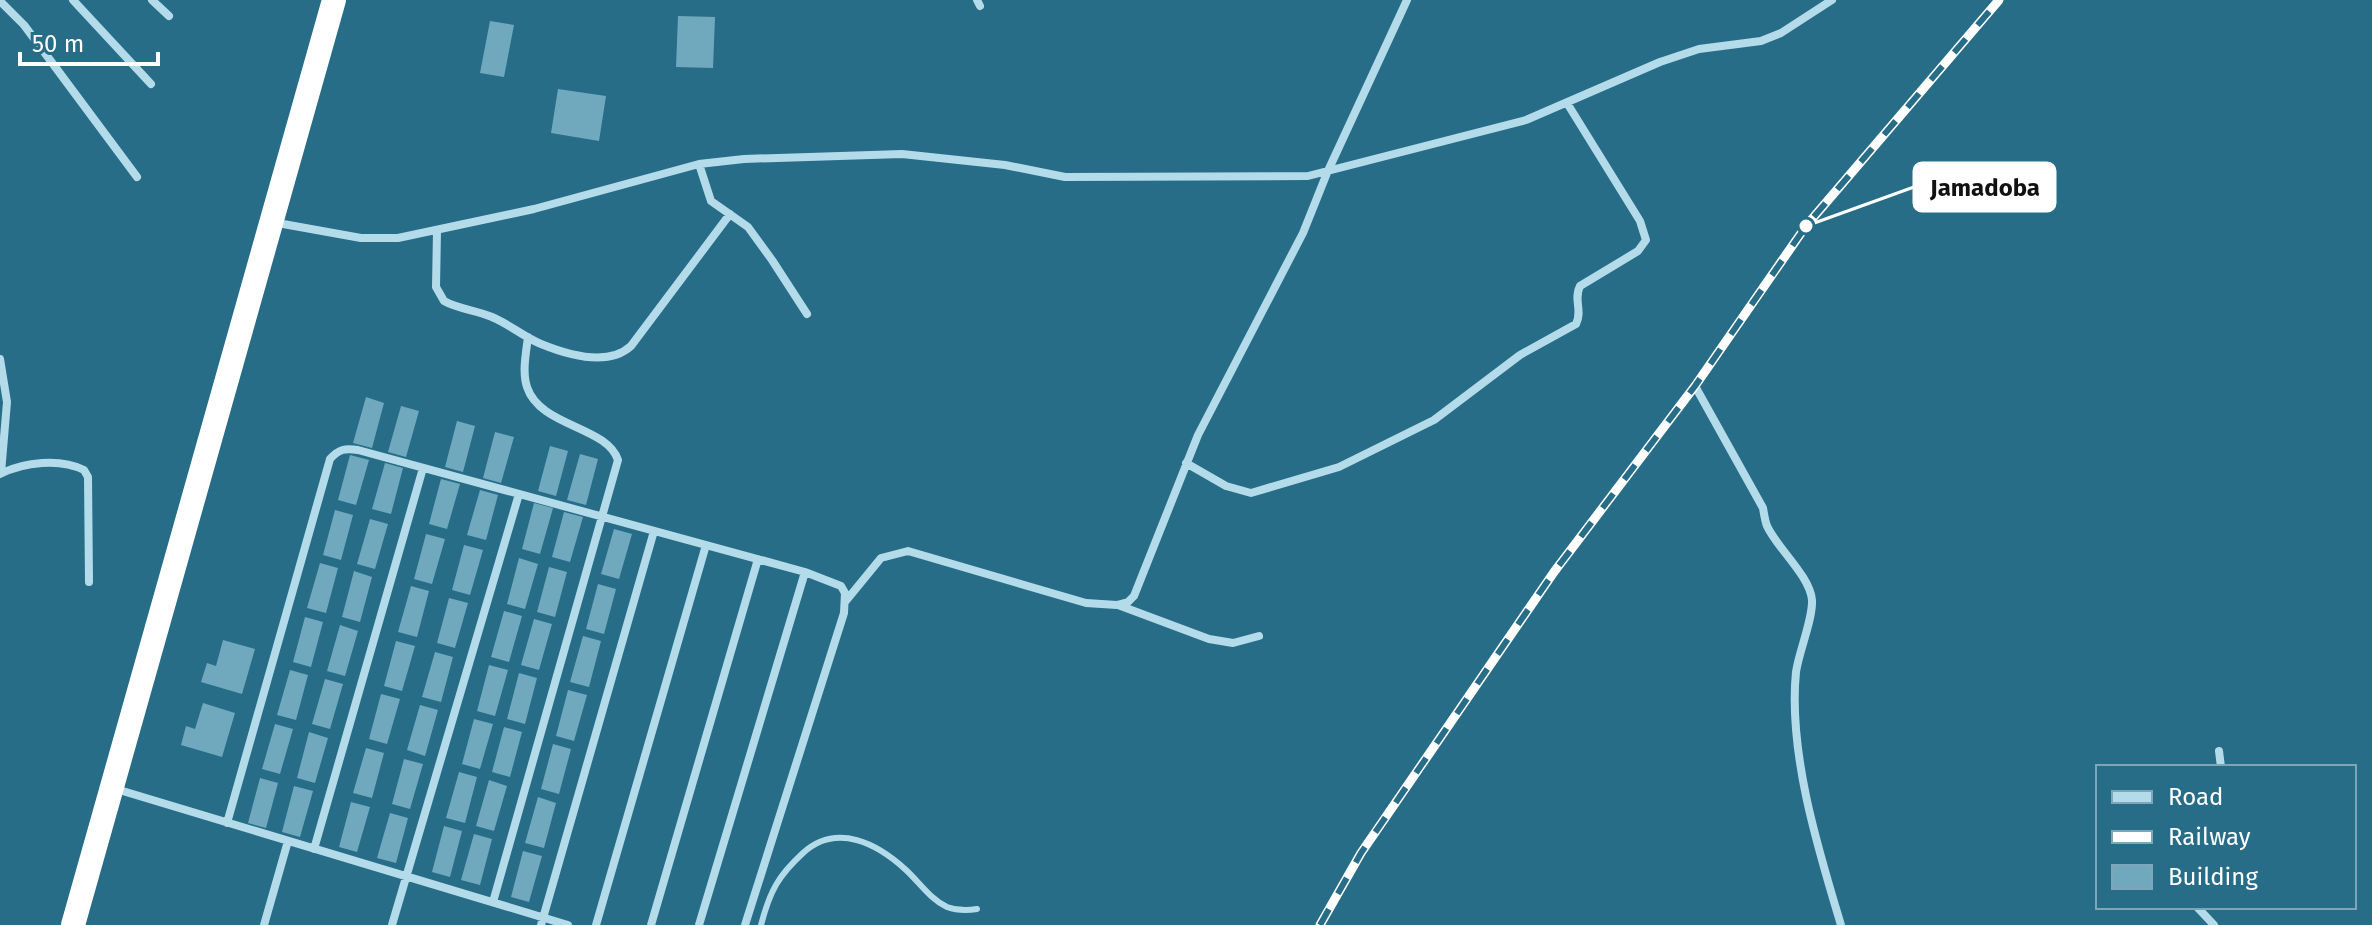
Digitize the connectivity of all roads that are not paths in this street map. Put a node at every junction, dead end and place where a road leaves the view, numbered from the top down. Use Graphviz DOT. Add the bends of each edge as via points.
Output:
graph roads {
  1 [pos="73,0"];
  2 [pos="152,0"];
  3 [pos="334,0"];
  4 [pos="1407,0"];
  5 [pos="1832,0"];
  6 [pos="0,1"];
  7 [pos="169,16"];
  8 [pos="151,84"];
  9 [pos="1567,103"];
  10 [pos="699,164"];
  11 [pos="1327,173"];
  12 [pos="137,177"];
  13 [pos="730,214"];
  14 [pos="272,222"];
  15 [pos="437,231"];
  16 [pos="807,314"];
  17 [pos="528,337"];
  18 [pos="0,359"];
  19 [pos="1695,386"];
  20 [pos="1186,463"];
  21 [pos="423,468"];
  22 [pos="0,474"];
  23 [pos="519,494"];
  24 [pos="603,516"];
  25 [pos="654,531"];
  26 [pos="706,545"];
  27 [pos="758,559"];
  28 [pos="805,572"];
  29 [pos="89,582"];
  30 [pos="845,602"];
  31 [pos="1117,605"];
  32 [pos="1259,636"];
  33 [pos="2219,751"];
  34 [pos="2221,765"];
  35 [pos="112,788"];
  36 [pos="227,823"];
  37 [pos="288,841"];
  38 [pos="314,849"];
  39 [pos="406,876"];
  40 [pos="493,902"];
  41 [pos="977,909"];
  42 [pos="2199,909"];
  43 [pos="542,921"];
  44 [pos="73,925"];
  45 [pos="264,925"];
  46 [pos="392,925"];
  47 [pos="568,925"];
  48 [pos="596,925"];
  49 [pos="651,925"];
  50 [pos="699,925"];
  51 [pos="745,925"];
  52 [pos="761,925"];
  53 [pos="1841,925"];
  54 [pos="2214,925"];
  1 -- 8 [label="street"];
  2 -- 7 [label="street"];
  3 -- 14 [label="highway"];
  4 -- 11 [label="street"];
  5 -- 9 [label="street" via="1761,41 1699,49"];
  6 -- 12 [label="street"];
  9 -- 11 [label="street" via="1494,130"];
  9 -- 20 [label="street" via="1640,221 1646,240 1638,251 1580,286 1576,324 1520,355 1434,420 1339,467 1251,493 1226,486"];
  10 -- 11 [label="street" via="874,153 1005,165 1065,177 1292,178"];
  10 -- 13 [label="street" via="711,201"];
  10 -- 15 [label="street"];
  11 -- 20 [label="street" via="1292,256"];
  13 -- 16 [label="street" via="758,239"];
  13 -- 17 [label="street" via="621,355 600,358"];
  14 -- 15 [label="street" via="361,238"];
  14 -- 35 [label="highway"];
  15 -- 17 [label="street" via="436,287 444,301 487,315"];
  17 -- 24 [label="street" via="524,373 532,399 616,452 617,469"];
  18 -- 22 [label="street" via="7,402"];
  19 -- 53 [label="street" via="1812,600 1796,673 1798,758"];
  20 -- 31 [label="street" via="1140,586 1128,602"];
  21 -- 23 [label="street"];
  21 -- 36 [label="street" via="347,448 330,459"];
  21 -- 38 [label="street"];
  22 -- 29 [label="street" via="26,464 84,470"];
  23 -- 24 [label="street"];
  23 -- 39 [label="street"];
  24 -- 25 [label="street"];
  24 -- 40 [label="street"];
  25 -- 26 [label="street"];
  25 -- 43 [label="street"];
  26 -- 27 [label="street"];
  26 -- 48 [label="street"];
  27 -- 28 [label="street"];
  27 -- 49 [label="street"];
  28 -- 30 [label="street" via="841,586"];
  28 -- 50 [label="street"];
  30 -- 31 [label="street" via="881,558 908,551 1072,599"];
  30 -- 51 [label="street"];
  31 -- 32 [label="street" via="1209,639 1233,643"];
  33 -- 34 [label="street"];
  35 -- 36 [label="street"];
  35 -- 44 [label="highway"];
  36 -- 37 [label="street"];
  37 -- 38 [label="street"];
  37 -- 45 [label="street"];
  38 -- 39 [label="street"];
  39 -- 40 [label="street"];
  39 -- 46 [label="street"];
  40 -- 43 [label="street"];
  41 -- 52 [label="lane" via="962,912 946,906 888,856 843,836 808,848 788,867 772,890"];
  42 -- 54 [label="street"];
  43 -- 47 [label="street"];
}
